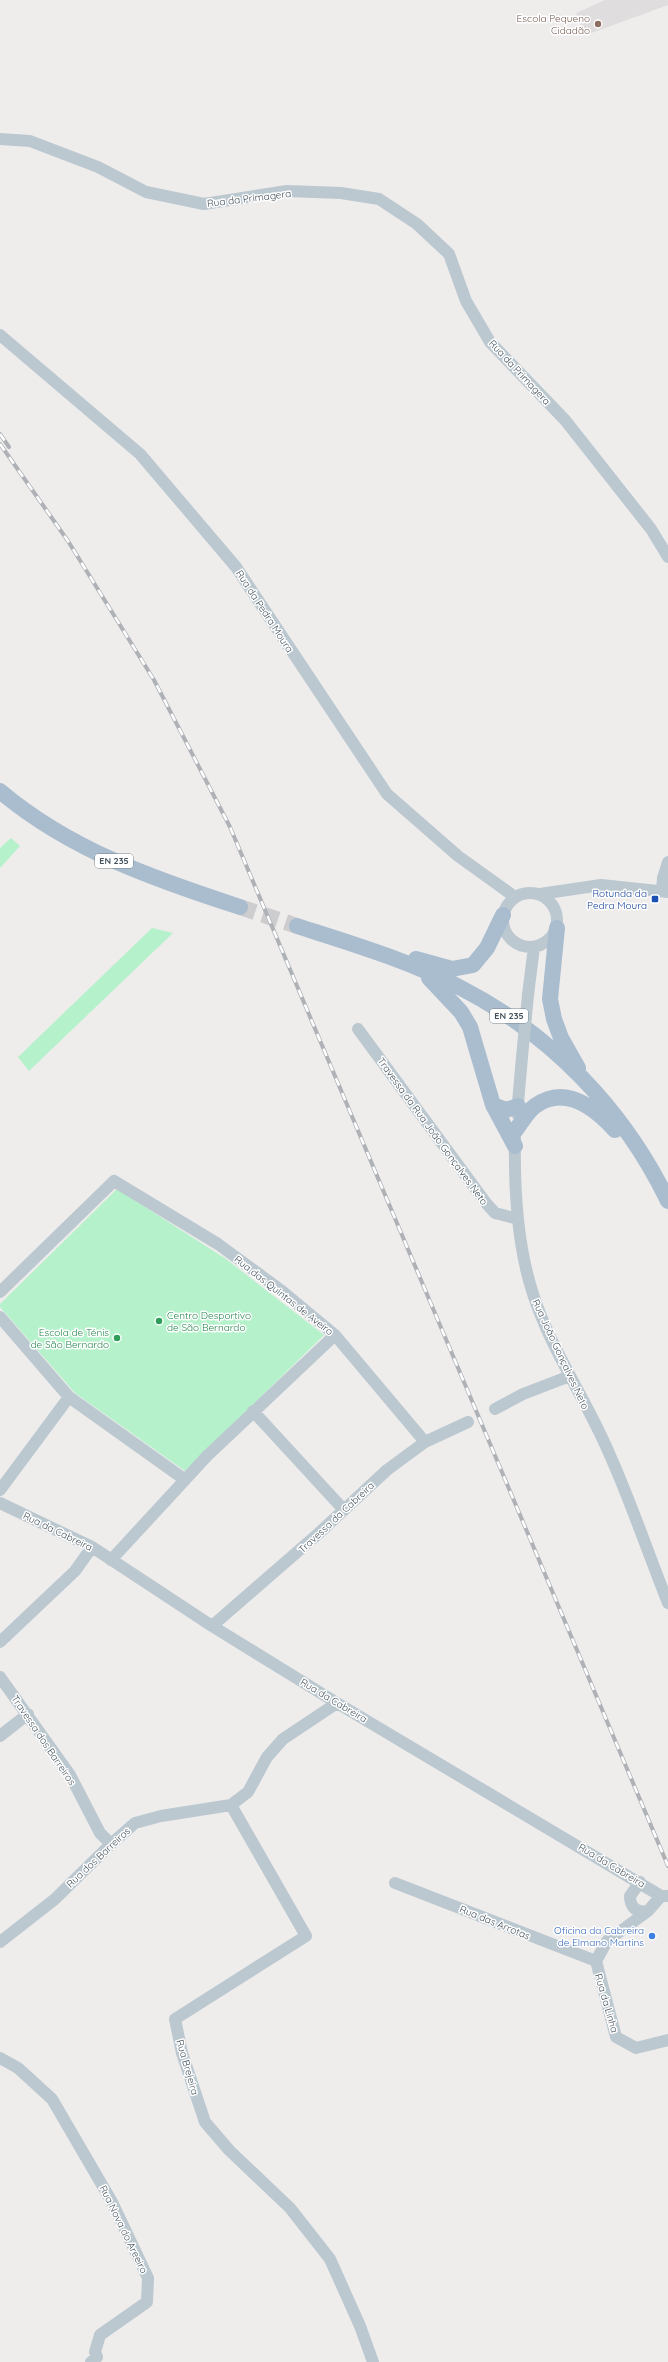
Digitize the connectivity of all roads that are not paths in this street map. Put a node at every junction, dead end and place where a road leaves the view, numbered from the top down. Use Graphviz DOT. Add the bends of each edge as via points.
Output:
graph roads {
  1 [pos="0,139"];
  2 [pos="0,335"];
  3 [pos="668,557"];
  4 [pos="0,791"];
  5 [pos="668,862"];
  6 [pos="571,888"];
  7 [pos="665,891"];
  8 [pos="540,894"];
  9 [pos="515,897"];
  10 [pos="240,907"];
  11 [pos="556,909"];
  12 [pos="503,915"];
  13 [pos="298,926"];
  14 [pos="557,928"];
  15 [pos="534,947"];
  16 [pos="367,949"];
  17 [pos="421,969"];
  18 [pos="358,1029"];
  19 [pos="585,1080"];
  20 [pos="518,1102"];
  21 [pos="493,1104"];
  22 [pos="535,1106"];
  23 [pos="515,1138"];
  24 [pos="659,1182"];
  25 [pos="668,1202"];
  26 [pos="518,1219"];
  27 [pos="0,1292"];
  28 [pos="0,1317"];
  29 [pos="335,1335"];
  30 [pos="570,1376"];
  31 [pos="69,1397"];
  32 [pos="495,1409"];
  33 [pos="253,1411"];
  34 [pos="468,1422"];
  35 [pos="425,1442"];
  36 [pos="184,1479"];
  37 [pos="0,1490"];
  38 [pos="0,1503"];
  39 [pos="344,1510"];
  40 [pos="92,1547"];
  41 [pos="111,1560"];
  42 [pos="668,1603"];
  43 [pos="212,1626"];
  44 [pos="0,1642"];
  45 [pos="0,1677"];
  46 [pos="337,1703"];
  47 [pos="28,1714"];
  48 [pos="0,1736"];
  49 [pos="231,1805"];
  50 [pos="111,1844"];
  51 [pos="395,1882"];
  52 [pos="640,1882"];
  53 [pos="665,1896"];
  54 [pos="633,1907"];
  55 [pos="648,1911"];
  56 [pos="626,1927"];
  57 [pos="1,1938"];
  58 [pos="596,1962"];
  59 [pos="668,2040"];
  60 [pos="0,2058"];
  61 [pos="96,2360"];
  62 [pos="373,2362"];
  1 -- 3 [label="street, Rua da Primagera" via="30,141 98,167 146,192 204,204 287,191 341,193 379,199 417,224 449,254 466,300 490,342 565,420 651,530"];
  2 -- 9 [label="street, Rua da Pedra Moura" via="140,454 236,567 388,794 458,856"];
  4 -- 10 [label="main road, EN 235" via="23,811 79,846 139,872"];
  5 -- 7 [label="street" via="663,878"];
  6 -- 7 [label="street" via="601,885"];
  6 -- 8 [label="street"];
  6 -- 11 [label="street" via="559,901"];
  8 -- 9 [label="street" via="523,893"];
  8 -- 11 [label="street"];
  9 -- 12 [label="street"];
  11 -- 14 [label="street"];
  12 -- 15 [label="street" via="505,932 510,939 517,944"];
  12 -- 16 [label="main road" via="481,958 464,968 452,969"];
  13 -- 16 [label="main road, EN 235"];
  14 -- 15 [label="street" via="548,941"];
  14 -- 19 [label="main road" via="550,999 561,1038"];
  15 -- 20 [label="street, Rua João Gonçalves Neto, bridge"];
  16 -- 17 [label="main road, EN 235"];
  17 -- 19 [label="main road, EN 235" via="500,1010 540,1040"];
  17 -- 21 [label="main road" via="461,1012 467,1022"];
  18 -- 26 [label="street, Travessa da Rua João Gonçalves Neto" via="486,1203 496,1213"];
  19 -- 24 [label="main road, EN 235" via="620,1120"];
  20 -- 21 [label="main road" via="506,1110"];
  20 -- 22 [label="main road"];
  20 -- 23 [label="street, Rua João Gonçalves Neto"];
  21 -- 23 [label="main road"];
  22 -- 23 [label="main road"];
  22 -- 24 [label="main road" via="567,1097 584,1102 603,1117"];
  23 -- 26 [label="street, Rua João Gonçalves Neto"];
  24 -- 25 [label="main road, EN 235"];
  26 -- 30 [label="street, Rua João Gonçalves Neto" via="533,1296"];
  27 -- 29 [label="street, Rua das Quintas de Aveiro" via="114,1181 218,1244 282,1291"];
  28 -- 31 [label="street"];
  29 -- 33 [label="street"];
  29 -- 35 [label="street, Rua das Quintas de Aveiro"];
  30 -- 32 [label="street" via="523,1394"];
  30 -- 42 [label="street, Rua João Gonçalves Neto" via="609,1452"];
  31 -- 36 [label="street"];
  31 -- 37 [label="street"];
  33 -- 36 [label="street"];
  33 -- 39 [label="street"];
  34 -- 35 [label="street, Travessa da Cabreira"];
  35 -- 39 [label="street, Travessa da Cabreira" via="387,1470"];
  36 -- 41 [label="street"];
  38 -- 40 [label="street, Rua da Cabreira"];
  39 -- 43 [label="street, Travessa da Cabreira"];
  40 -- 41 [label="street, Rua da Cabreira"];
  40 -- 44 [label="street" via="75,1571"];
  41 -- 43 [label="street, Rua da Cabreira"];
  43 -- 46 [label="street, Rua da Cabreira"];
  45 -- 47 [label="street, Travessa dos Barreiros"];
  46 -- 49 [label="street, Rua dos Barreiros" via="283,1739 267,1757 248,1792"];
  46 -- 52 [label="street, Rua da Cabreira"];
  47 -- 48 [label="street"];
  47 -- 50 [label="street, Travessa dos Barreiros" via="70,1775 100,1833"];
  49 -- 50 [label="street, Rua dos Barreiros" via="161,1816 135,1823"];
  49 -- 62 [label="street, Rua Brejeira" via="306,1936 175,2019 182,2053 205,2122 228,2150 290,2208 330,2259"];
  50 -- 57 [label="street, Rua dos Barreiros" via="54,1899"];
  51 -- 58 [label="street, Rua das Arrotas"];
  52 -- 53 [label="street, Rua da Cabreira"];
  52 -- 54 [label="street" via="630,1896"];
  53 -- 55 [label="street, Rua da Linha"];
  54 -- 55 [label="street" via="643,1912"];
  54 -- 56 [label="street"];
  55 -- 56 [label="street, Rua da Linha"];
  56 -- 58 [label="street, Rua da Linha" via="607,1942"];
  58 -- 59 [label="street, Rua da Linha" via="616,2037 636,2048"];
  60 -- 61 [label="street, Rua Nova do Areeiro" via="18,2068 52,2099 112,2202 148,2278 147,2302 100,2335 95,2352"];
}
